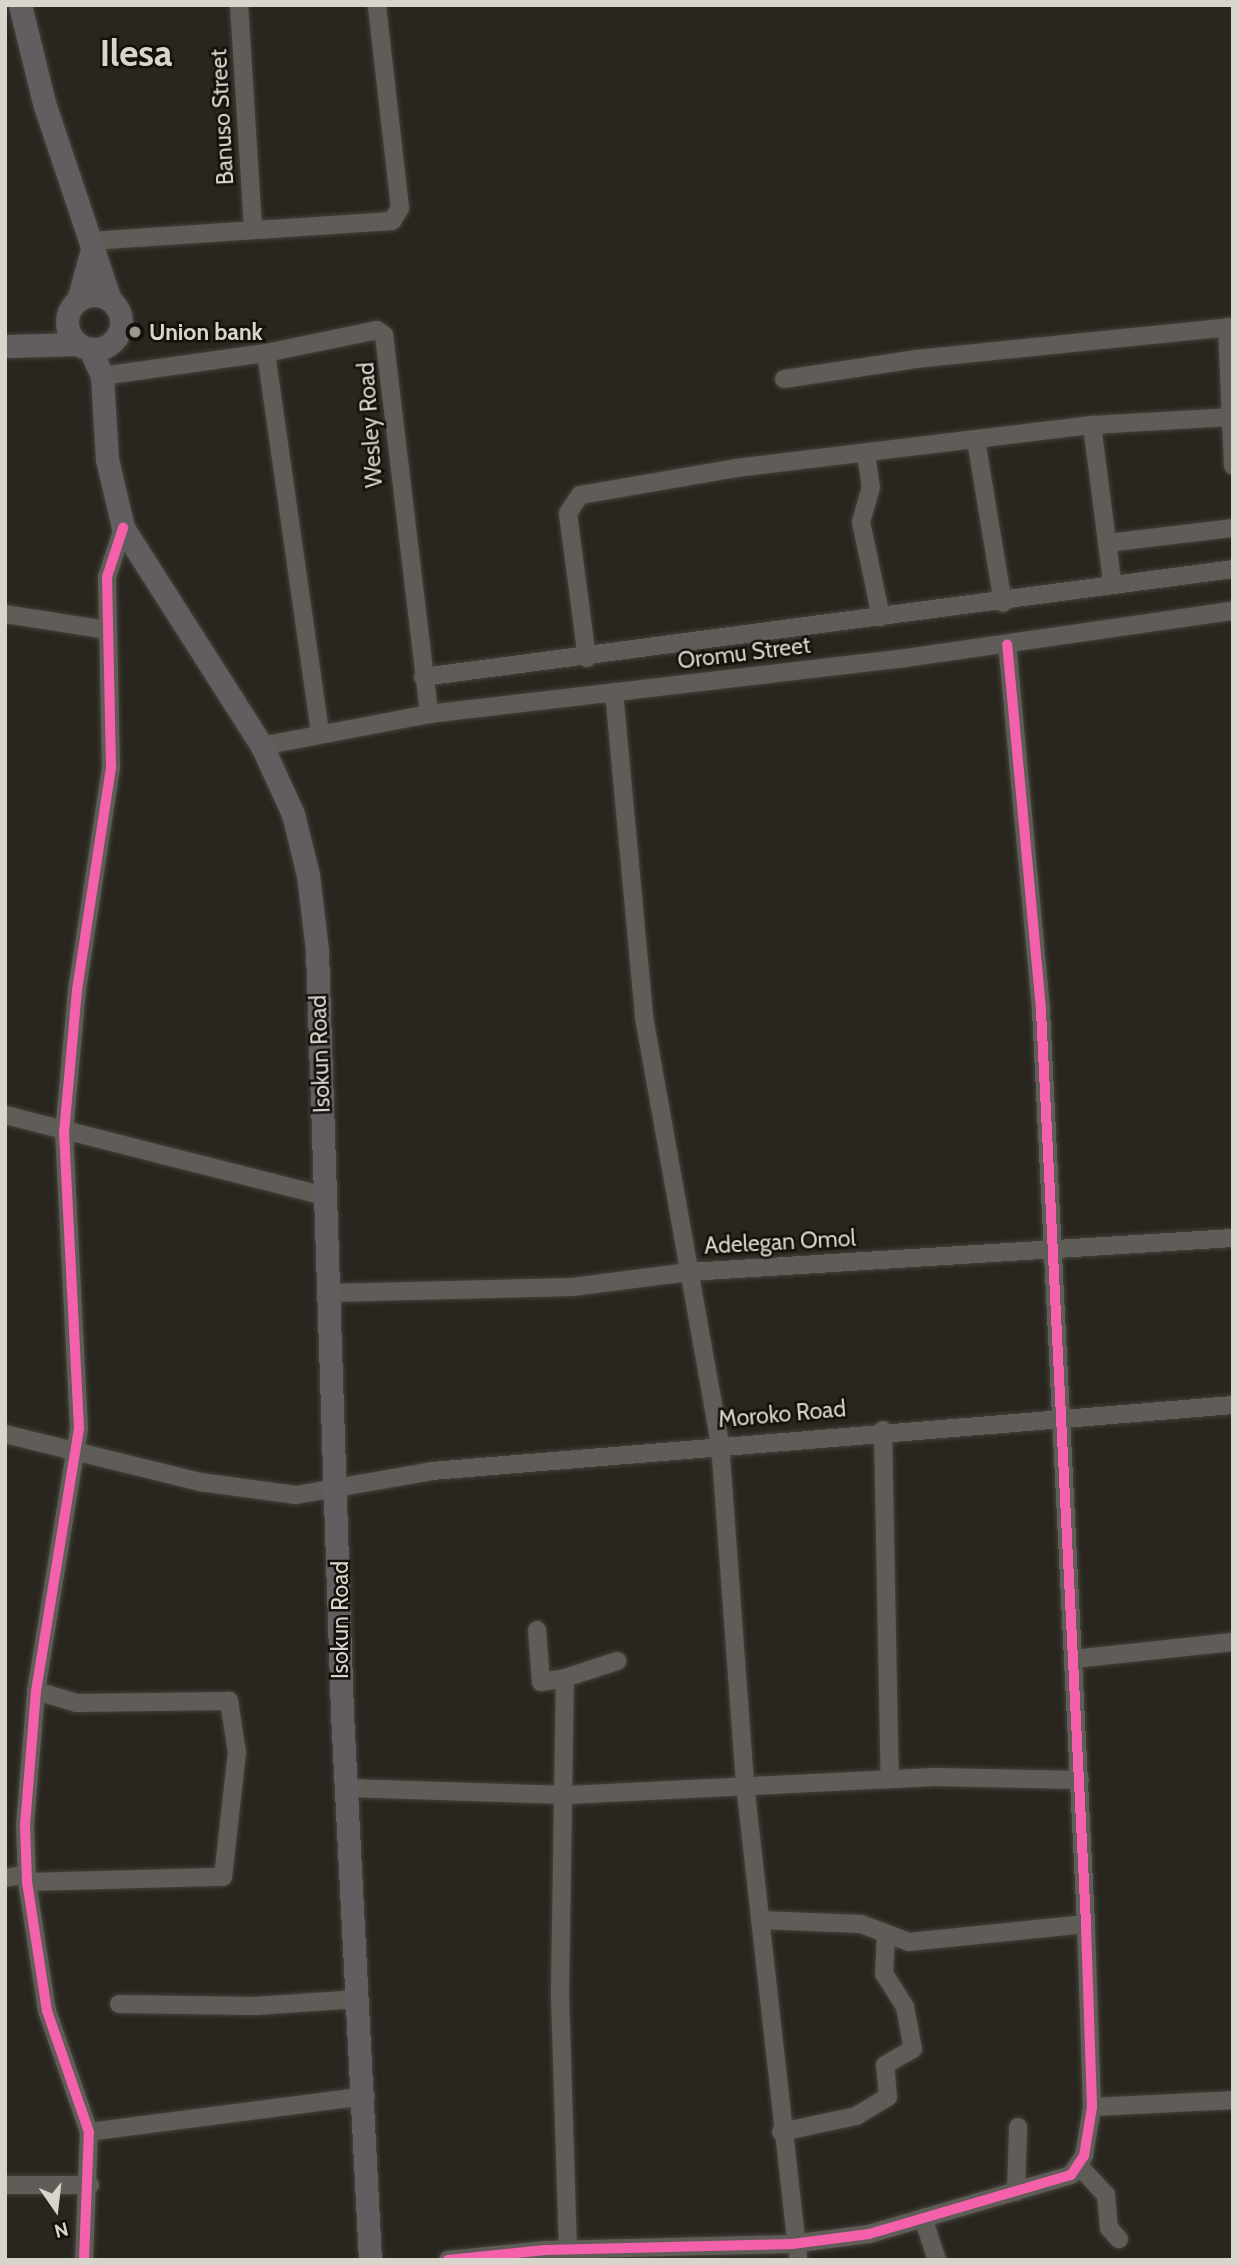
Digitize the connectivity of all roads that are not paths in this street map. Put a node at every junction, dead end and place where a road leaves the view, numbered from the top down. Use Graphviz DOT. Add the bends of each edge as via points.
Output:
graph roads {
  1 [pos="20,5"];
  2 [pos="239,5"];
  3 [pos="377,5"];
  4 [pos="253,226"];
  5 [pos="91,246"];
  6 [pos="110,300"];
  7 [pos="73,310"];
  8 [pos="1230,327"];
  9 [pos="116,338"];
  10 [pos="7,346"];
  11 [pos="84,346"];
  12 [pos="266,354"];
  13 [pos="102,376"];
  14 [pos="784,379"];
  15 [pos="1229,417"];
  16 [pos="1092,425"];
  17 [pos="976,440"];
  18 [pos="866,453"];
  19 [pos="1233,466"];
  20 [pos="123,528"];
  21 [pos="1233,528"];
  22 [pos="1107,543"];
  23 [pos="1233,569"];
  24 [pos="1112,582"];
  25 [pos="1003,603"];
  26 [pos="1233,611"];
  27 [pos="5,614"];
  28 [pos="881,617"];
  29 [pos="107,630"];
  30 [pos="1007,645"];
  31 [pos="587,658"];
  32 [pos="424,677"];
  33 [pos="614,692"];
  34 [pos="429,714"];
  35 [pos="320,733"];
  36 [pos="262,746"];
  37 [pos="5,1115"];
  38 [pos="64,1133"];
  39 [pos="326,1196"];
  40 [pos="1233,1238"];
  41 [pos="1049,1250"];
  42 [pos="689,1272"];
  43 [pos="330,1293"];
  44 [pos="1233,1405"];
  45 [pos="1059,1415"];
  46 [pos="883,1430"];
  47 [pos="5,1434"];
  48 [pos="720,1443"];
  49 [pos="75,1452"];
  50 [pos="336,1488"];
  51 [pos="537,1630"];
  52 [pos="1233,1642"];
  53 [pos="1073,1659"];
  54 [pos="617,1661"];
  55 [pos="565,1678"];
  56 [pos="36,1691"];
  57 [pos="890,1779"];
  58 [pos="1080,1780"];
  59 [pos="745,1784"];
  60 [pos="347,1788"];
  61 [pos="567,1795"];
  62 [pos="5,1878"];
  63 [pos="27,1878"];
  64 [pos="760,1920"];
  65 [pos="1086,1924"];
  66 [pos="886,1935"];
  67 [pos="359,1999"];
  68 [pos="119,2004"];
  69 [pos="366,2096"];
  70 [pos="1233,2100"];
  71 [pos="1091,2107"];
  72 [pos="1018,2127"];
  73 [pos="89,2132"];
  74 [pos="781,2132"];
  75 [pos="1079,2166"];
  76 [pos="5,2185"];
  77 [pos="90,2186"];
  78 [pos="1016,2192"];
  79 [pos="923,2218"];
  80 [pos="1119,2239"];
  81 [pos="568,2250"];
  82 [pos="795,2252"];
  83 [pos="545,2255"];
  84 [pos="84,2260"];
  85 [pos="370,2260"];
  86 [pos="448,2260"];
  87 [pos="937,2260"];
  1 -- 5 [label="main road"];
  2 -- 4 [label="street, Banuso Street"];
  3 -- 4 [label="street" via="400,208 392,220"];
  4 -- 5 [label="street"];
  5 -- 6 [label="main road"];
  5 -- 7 [label="main road"];
  6 -- 7 [label="main road" via="96,295"];
  6 -- 9 [label="main road" via="121,320"];
  7 -- 10 [label="main road"];
  7 -- 11 [label="main road"];
  8 -- 14 [label="street" via="916,359"];
  8 -- 15 [label="street"];
  9 -- 11 [label="main road"];
  9 -- 13 [label="main road"];
  10 -- 11 [label="main road"];
  11 -- 13 [label="main road"];
  12 -- 13 [label="street, Wesley Road"];
  12 -- 32 [label="street, Wesley Road" via="377,330 384,335"];
  12 -- 35 [label="street"];
  13 -- 20 [label="main road" via="107,459"];
  15 -- 16 [label="street"];
  15 -- 19 [label="street"];
  16 -- 17 [label="street"];
  16 -- 22 [label="street"];
  17 -- 18 [label="street"];
  17 -- 25 [label="street"];
  18 -- 28 [label="street" via="871,487 861,522"];
  18 -- 31 [label="street" via="653,480 572,499"];
  20 -- 29 [label="street" via="107,577"];
  20 -- 36 [label="main road"];
  21 -- 22 [label="street"];
  22 -- 24 [label="street"];
  23 -- 24 [label="street"];
  24 -- 25 [label="street"];
  25 -- 28 [label="street"];
  26 -- 30 [label="street, Oromu Street"];
  27 -- 29 [label="street"];
  28 -- 31 [label="street"];
  29 -- 38 [label="street" via="111,767"];
  30 -- 33 [label="street, Oromu Street"];
  30 -- 41 [label="street" via="1034,919"];
  31 -- 32 [label="street"];
  32 -- 34 [label="street, Wesley Road"];
  33 -- 34 [label="street, Oromu Street"];
  33 -- 42 [label="street" via="644,1017"];
  34 -- 35 [label="street, Oromu Street"];
  35 -- 36 [label="street, Oromu Street"];
  36 -- 39 [label="main road, Isokun Road" via="302,844 317,951"];
  37 -- 38 [label="street"];
  38 -- 39 [label="street"];
  38 -- 49 [label="street" via="81,1407"];
  39 -- 43 [label="main road, Isokun Road"];
  40 -- 41 [label="street, Adelegan Omol"];
  41 -- 42 [label="street, Adelegan Omol"];
  41 -- 45 [label="street"];
  42 -- 43 [label="street, Adelegan Omol" via="572,1287"];
  42 -- 48 [label="street"];
  43 -- 50 [label="main road, Isokun Road"];
  44 -- 45 [label="street, Moroko Road"];
  45 -- 46 [label="street, Moroko Road"];
  45 -- 53 [label="street"];
  46 -- 48 [label="street, Moroko Road"];
  46 -- 57 [label="street"];
  47 -- 49 [label="street, Moroko Road"];
  48 -- 50 [label="street, Moroko Road" via="432,1471"];
  48 -- 59 [label="street"];
  49 -- 50 [label="street, Moroko Road" via="258,1492 296,1495"];
  49 -- 56 [label="street"];
  50 -- 60 [label="main road, Isokun Road"];
  51 -- 55 [label="street" via="541,1682"];
  52 -- 53 [label="street"];
  53 -- 58 [label="street"];
  54 -- 55 [label="street"];
  55 -- 61 [label="street"];
  56 -- 63 [label="street"];
  56 -- 63 [label="street" via="77,1703 229,1701 236,1753 223,1877"];
  57 -- 58 [label="street"];
  57 -- 59 [label="street"];
  58 -- 65 [label="street"];
  59 -- 61 [label="street"];
  59 -- 64 [label="street"];
  60 -- 61 [label="street"];
  60 -- 67 [label="main road, Isokun Road"];
  61 -- 81 [label="street" via="560,1991"];
  62 -- 63 [label="street"];
  63 -- 73 [label="street" via="47,2011"];
  64 -- 66 [label="street" via="848,1922"];
  64 -- 74 [label="street"];
  65 -- 66 [label="street" via="964,1940 909,1942"];
  65 -- 71 [label="street"];
  66 -- 74 [label="street" via="884,1974 905,2007 913,2049 885,2065 888,2096 856,2116"];
  67 -- 68 [label="street" via="255,2006"];
  67 -- 69 [label="main road, Isokun Road"];
  69 -- 73 [label="street"];
  69 -- 85 [label="main road, Isokun Road"];
  70 -- 71 [label="street"];
  71 -- 75 [label="street"];
  72 -- 78 [label="street"];
  73 -- 77 [label="street"];
  74 -- 82 [label="street"];
  75 -- 78 [label="street" via="1071,2175"];
  75 -- 80 [label="street" via="1106,2195 1109,2228"];
  76 -- 77 [label="street"];
  77 -- 84 [label="street"];
  78 -- 79 [label="street"];
  79 -- 82 [label="street"];
  79 -- 87 [label="street"];
  81 -- 82 [label="street"];
  81 -- 83 [label="street"];
  83 -- 86 [label="street"];
}
